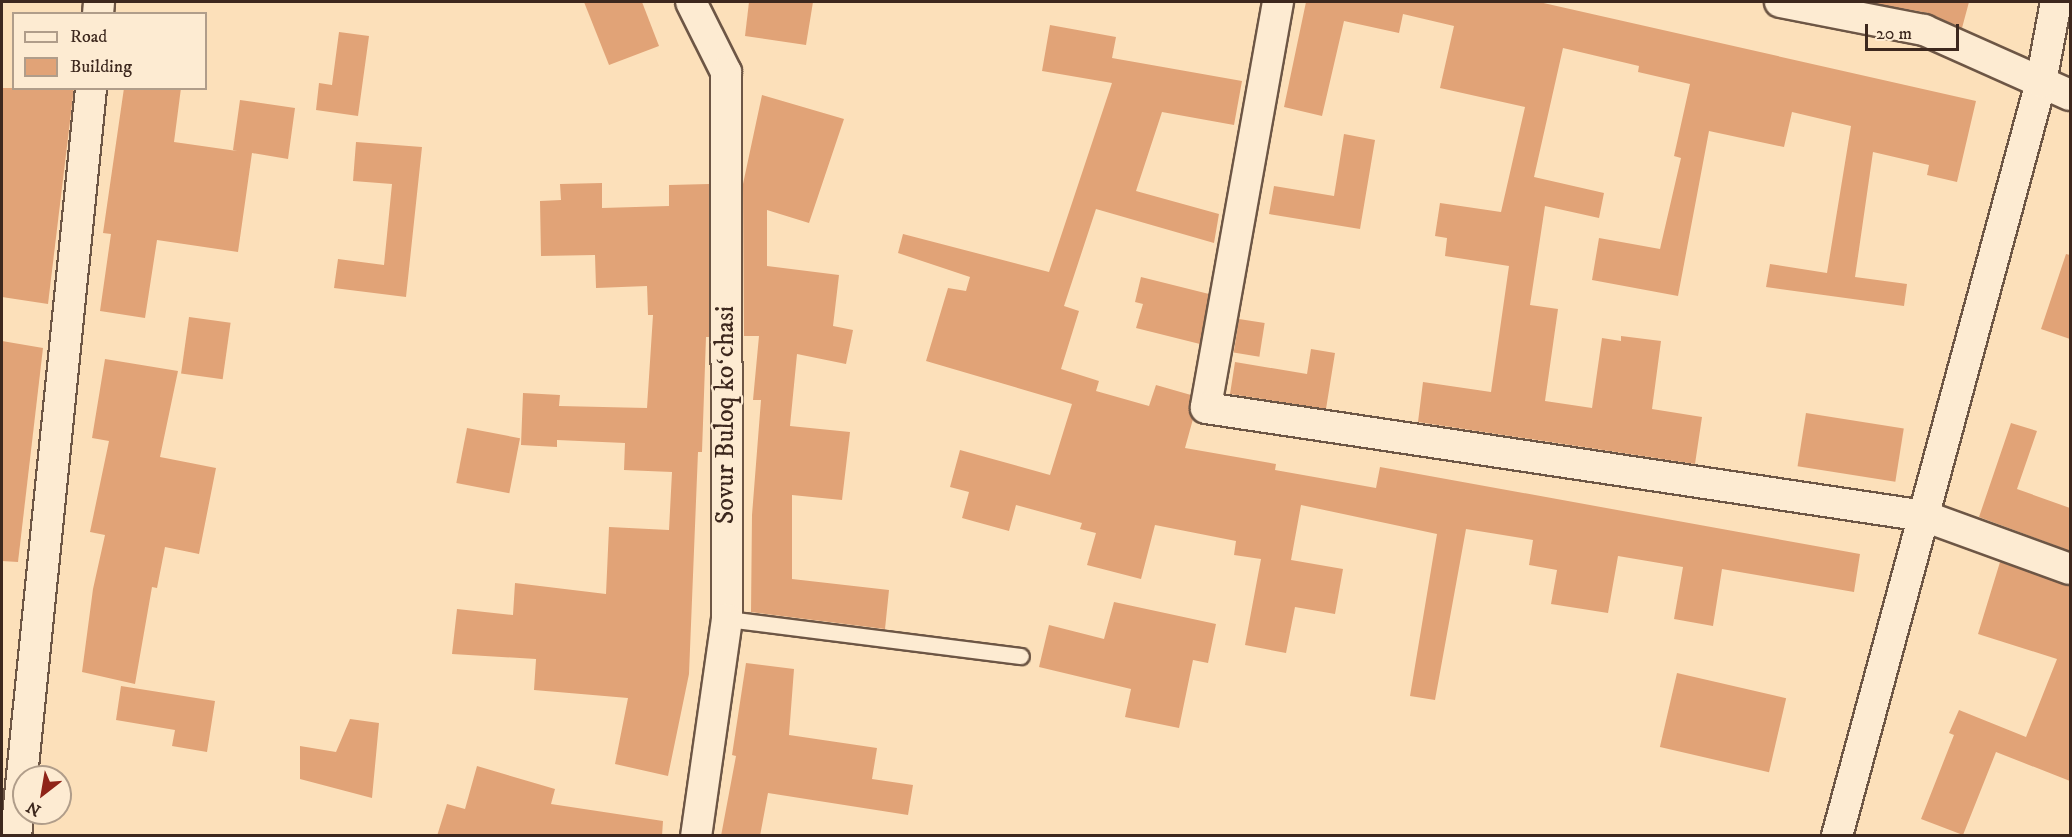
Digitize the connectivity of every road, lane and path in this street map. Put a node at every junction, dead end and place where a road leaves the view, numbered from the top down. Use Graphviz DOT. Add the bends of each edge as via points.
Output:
graph roads {
  1 [pos="691,2"];
  2 [pos="1278,2"];
  3 [pos="1780,2"];
  4 [pos="2056,2"];
  5 [pos="2041,82"];
  6 [pos="91,90"];
  7 [pos="2070,95"];
  8 [pos="1924,516"];
  9 [pos="2070,568"];
  10 [pos="727,619"];
  11 [pos="1021,656"];
  12 [pos="16,836"];
  13 [pos="696,836"];
  14 [pos="1837,836"];
  1 -- 10 [label="street, Sovur Buloq koʻchasi" via="726,72"];
  2 -- 8 [label="street" via="1206,408"];
  3 -- 5 [label="street" via="1924,30"];
  4 -- 5 [label="street"];
  5 -- 7 [label="street"];
  5 -- 8 [label="street"];
  6 -- 12 [label="street"];
  8 -- 9 [label="street"];
  8 -- 14 [label="street"];
  10 -- 11 [label="lane"];
  10 -- 13 [label="street, Sovur Buloq koʻchasi"];
}
